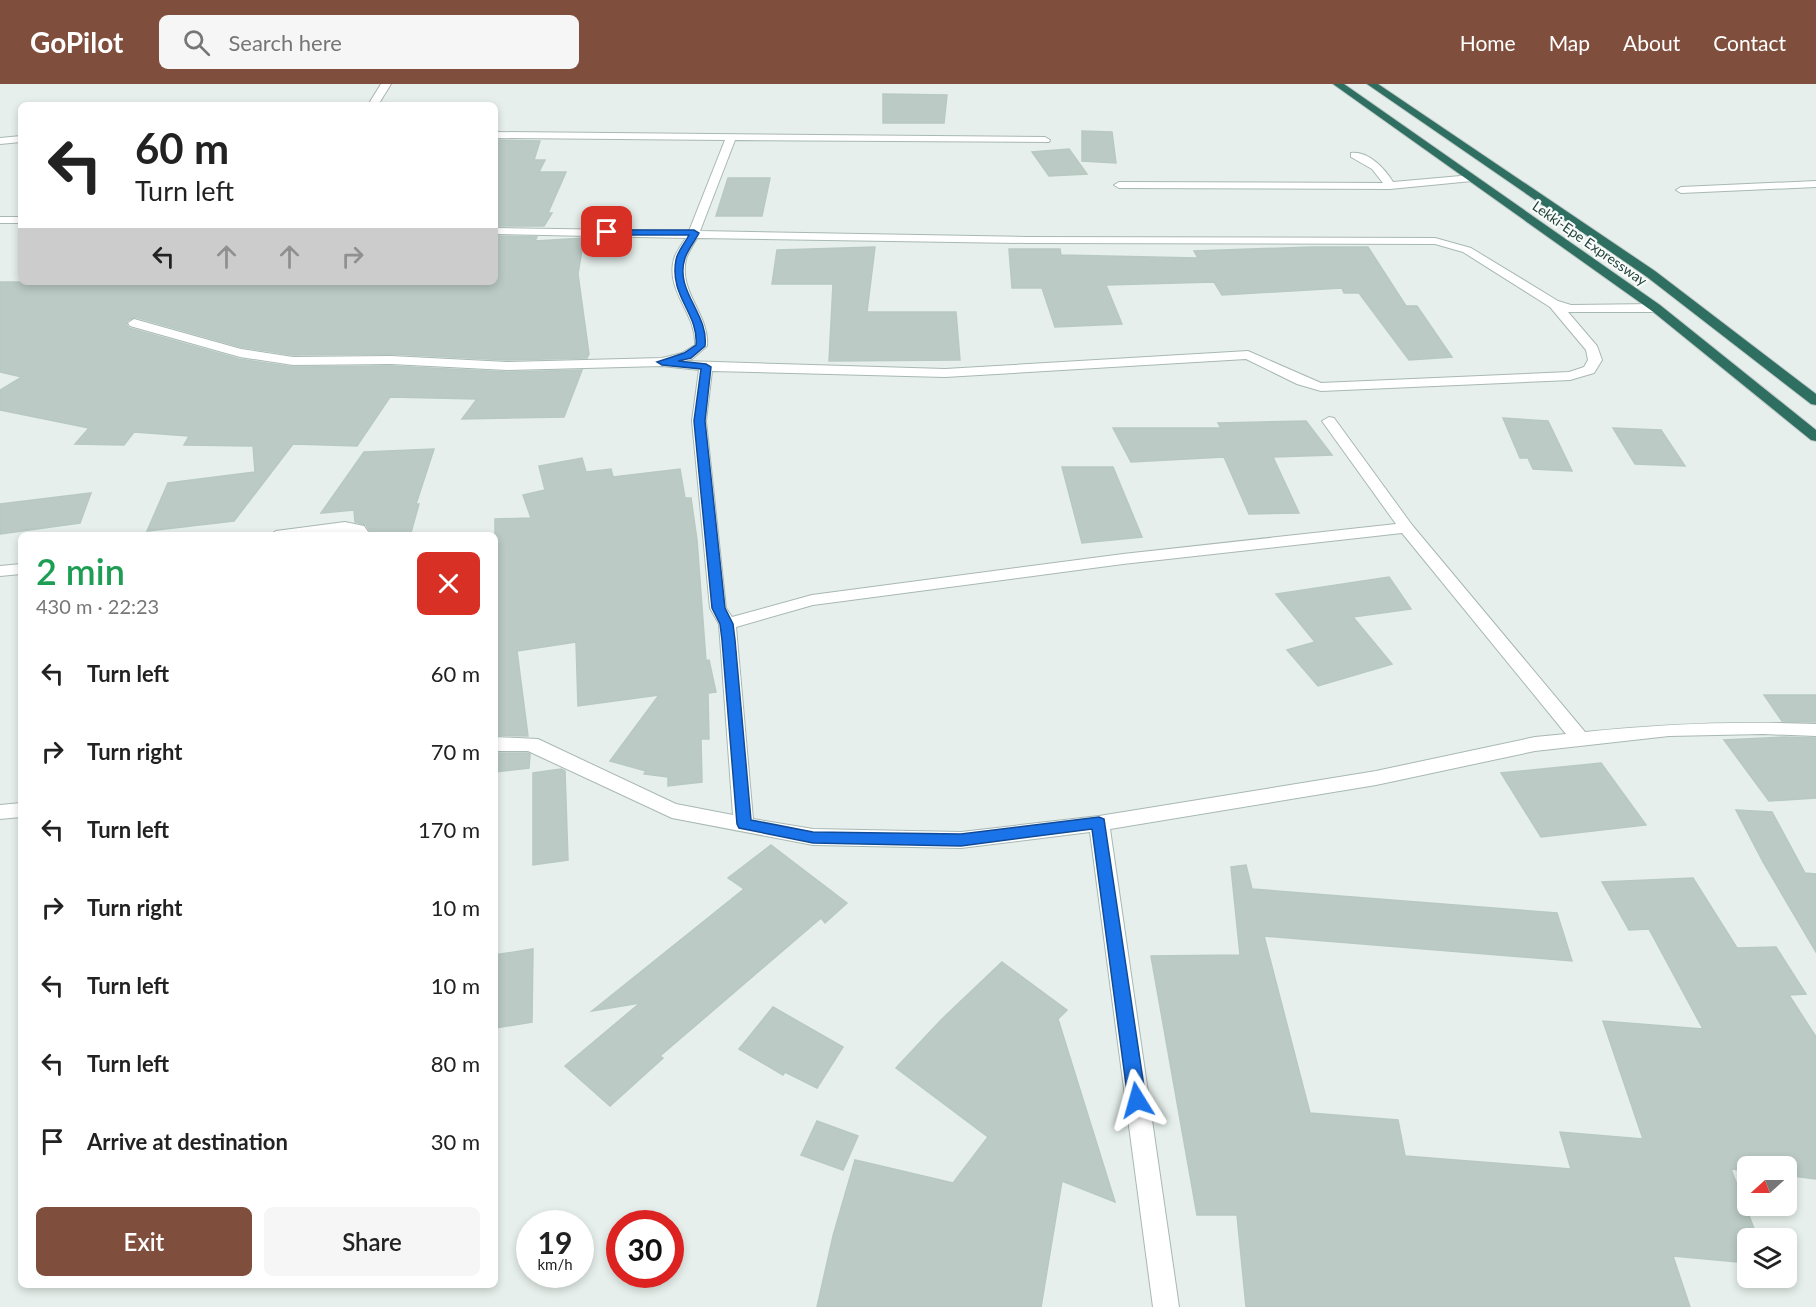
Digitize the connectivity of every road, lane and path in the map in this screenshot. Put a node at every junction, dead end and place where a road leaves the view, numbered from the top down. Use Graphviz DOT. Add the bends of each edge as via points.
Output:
graph roads {
  1 [pos="386,84"];
  2 [pos="1338,84"];
  3 [pos="1372,84"];
  4 [pos="375,102"];
  5 [pos="498,135"];
  6 [pos="731,137"];
  7 [pos="18,139"];
  8 [pos="1045,140"];
  9 [pos="2,141"];
  10 [pos="1355,155"];
  11 [pos="1472,177"];
  12 [pos="1816,184"];
  13 [pos="1119,185"];
  14 [pos="1390,186"];
  15 [pos="1681,190"];
  16 [pos="0,220"];
  17 [pos="18,220"];
  18 [pos="498,231"];
  19 [pos="694,233"];
  20 [pos="1554,304"];
  21 [pos="1656,308"];
  22 [pos="134,323"];
  23 [pos="662,362"];
  24 [pos="706,367"];
  25 [pos="1816,401"];
  26 [pos="1329,421"];
  27 [pos="1816,437"];
  28 [pos="1406,528"];
  29 [pos="307,532"];
  30 [pos="360,532"];
  31 [pos="18,569"];
  32 [pos="0,571"];
  33 [pos="726,624"];
  34 [pos="1816,730"];
  35 [pos="1580,739"];
  36 [pos="498,744"];
  37 [pos="18,810"];
  38 [pos="0,812"];
  39 [pos="1099,823"];
  40 [pos="744,824"];
  41 [pos="1166,1307"];
  1 -- 4 [label="street"];
  2 -- 11 [label="highway, Lekki-Epe Expressway"];
  3 -- 25 [label="highway, Lekki-Epe Expressway" via="1651,274"];
  5 -- 6 [label="street"];
  6 -- 8 [label="street"];
  6 -- 19 [label="street"];
  7 -- 9 [label="street"];
  10 -- 14 [label="street" via="1384,173"];
  11 -- 14 [label="street"];
  11 -- 21 [label="highway, Lekki-Epe Expressway"];
  12 -- 15 [label="street"];
  13 -- 14 [label="street"];
  16 -- 17 [label="street"];
  18 -- 19 [label="street"];
  19 -- 20 [label="street" via="1026,240 1435,241 1467,250"];
  19 -- 23 [label="street" via="680,259 679,285 702,333 700,346 687,356"];
  20 -- 21 [label="street" via="1570,309"];
  20 -- 24 [label="street" via="1592,349 1595,360 1589,370 1570,376 1321,387 1303,384 1248,355 945,373"];
  21 -- 27 [label="highway, Lekki-Epe Expressway"];
  22 -- 23 [label="street" via="240,353 293,361 380,360 507,366"];
  23 -- 24 [label="street"];
  24 -- 33 [label="street" via="699,421 718,608"];
  26 -- 28 [label="street"];
  28 -- 33 [label="street" via="1123,559 813,600"];
  28 -- 35 [label="street"];
  29 -- 30 [label="street" via="345,527"];
  31 -- 32 [label="street"];
  33 -- 40 [label="street"];
  34 -- 35 [label="street" via="1669,730"];
  35 -- 39 [label="street" via="1534,744 1376,778"];
  36 -- 40 [label="street" via="531,744 672,811"];
  37 -- 38 [label="street"];
  39 -- 40 [label="street" via="961,840 813,837"];
  39 -- 41 [label="street"];
}
